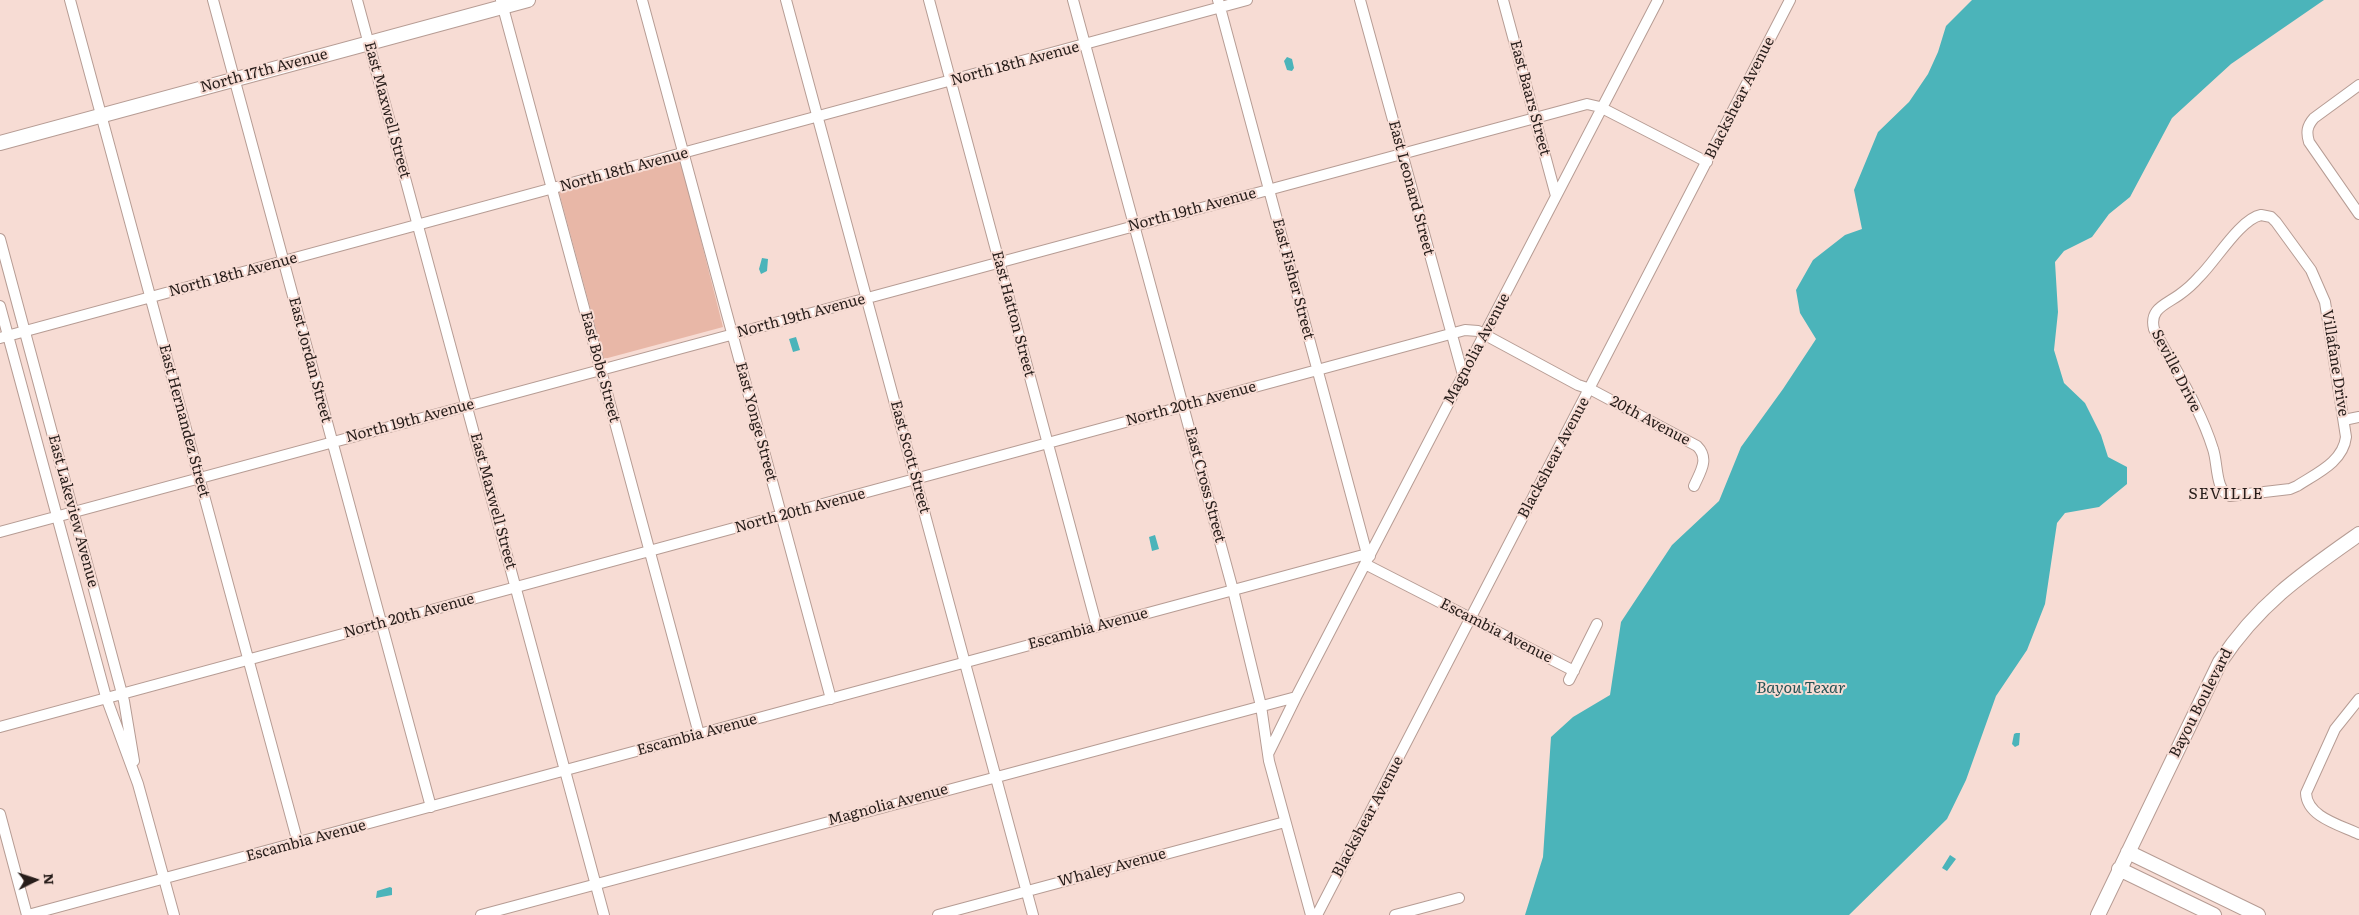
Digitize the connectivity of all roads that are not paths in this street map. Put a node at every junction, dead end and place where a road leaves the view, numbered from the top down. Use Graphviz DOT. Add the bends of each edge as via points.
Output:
graph roads {
  1 [pos="70,0"];
  2 [pos="213,0"];
  3 [pos="357,0"];
  4 [pos="528,0"];
  5 [pos="642,0"];
  6 [pos="786,0"];
  7 [pos="929,0"];
  8 [pos="1073,0"];
  9 [pos="1247,0"];
  10 [pos="1360,0"];
  11 [pos="1504,0"];
  12 [pos="1647,0"];
  13 [pos="1658,0"];
  14 [pos="1790,0"];
  15 [pos="502,4"];
  16 [pos="1219,4"];
  17 [pos="1651,14"];
  18 [pos="369,43"];
  19 [pos="1085,44"];
  20 [pos="235,79"];
  21 [pos="950,81"];
  22 [pos="2359,85"];
  23 [pos="1602,108"];
  24 [pos="101,115"];
  25 [pos="818,116"];
  26 [pos="1535,117"];
  27 [pos="0,143"];
  28 [pos="683,153"];
  29 [pos="1402,153"];
  30 [pos="1707,162"];
  31 [pos="552,189"];
  32 [pos="1268,189"];
  33 [pos="1556,196"];
  34 [pos="2359,214"];
  35 [pos="2274,220"];
  36 [pos="418,225"];
  37 [pos="1134,226"];
  38 [pos="0,239"];
  39 [pos="284,262"];
  40 [pos="999,262"];
  41 [pos="150,297"];
  42 [pos="866,298"];
  43 [pos="0,306"];
  44 [pos="25,331"];
  45 [pos="732,334"];
  46 [pos="1450,334"];
  47 [pos="1485,335"];
  48 [pos="4,337"];
  49 [pos="601,370"];
  50 [pos="1317,370"];
  51 [pos="1463,375"];
  52 [pos="1590,389"];
  53 [pos="467,406"];
  54 [pos="1184,406"];
  55 [pos="2359,418"];
  56 [pos="2344,420"];
  57 [pos="332,442"];
  58 [pos="1048,443"];
  59 [pos="199,478"];
  60 [pos="916,479"];
  61 [pos="1694,486"];
  62 [pos="2226,495"];
  63 [pos="73,512"];
  64 [pos="781,516"];
  65 [pos="57,517"];
  66 [pos="0,532"];
  67 [pos="2359,534"];
  68 [pos="650,552"];
  69 [pos="1367,558"];
  70 [pos="516,587"];
  71 [pos="1233,590"];
  72 [pos="1471,618"];
  73 [pos="381,624"];
  74 [pos="1597,624"];
  75 [pos="1097,627"];
  76 [pos="248,660"];
  77 [pos="965,663"];
  78 [pos="122,694"];
  79 [pos="1296,697"];
  80 [pos="106,698"];
  81 [pos="831,699"];
  82 [pos="2359,699"];
  83 [pos="1261,706"];
  84 [pos="0,727"];
  85 [pos="699,734"];
  86 [pos="1269,761"];
  87 [pos="565,770"];
  88 [pos="996,777"];
  89 [pos="138,784"];
  90 [pos="431,807"];
  91 [pos="0,814"];
  92 [pos="1285,822"];
  93 [pos="2359,834"];
  94 [pos="298,843"];
  95 [pos="2128,852"];
  96 [pos="2119,869"];
  97 [pos="165,879"];
  98 [pos="596,883"];
  99 [pos="1027,891"];
  100 [pos="1459,898"];
  101 [pos="2250,913"];
  102 [pos="27,915"];
  103 [pos="174,915"];
  104 [pos="481,915"];
  105 [pos="604,915"];
  106 [pos="938,915"];
  107 [pos="1034,915"];
  108 [pos="1311,915"];
  109 [pos="1317,915"];
  110 [pos="1394,915"];
  111 [pos="2098,915"];
  112 [pos="2214,915"];
  1 -- 24 [label="street, East Hernandez Street"];
  2 -- 20 [label="street, East Jordan Street"];
  3 -- 18 [label="street, East Maxwell Street"];
  4 -- 15 [label="street, North 17th Avenue"];
  5 -- 28 [label="street, East Yonge Street"];
  6 -- 25 [label="street, East Scott Street"];
  7 -- 21 [label="street, East Hatton Street"];
  8 -- 19 [label="street, East Cross Street"];
  9 -- 16 [label="street, North 18th Avenue"];
  10 -- 29 [label="street, East Leonard Street"];
  11 -- 26 [label="street, East Baars Street"];
  12 -- 17 [label="street"];
  13 -- 17 [label="street, Magnolia Avenue"];
  14 -- 30 [label="street, Blackshear Avenue"];
  15 -- 18 [label="street, North 17th Avenue"];
  15 -- 31 [label="street, East Bobe Street"];
  16 -- 19 [label="street, North 18th Avenue"];
  16 -- 32 [label="street, East Fisher Street"];
  17 -- 23 [label="street, Magnolia Avenue"];
  18 -- 20 [label="street, North 17th Avenue"];
  18 -- 36 [label="street, East Maxwell Street"];
  19 -- 21 [label="street, North 18th Avenue"];
  19 -- 37 [label="street, East Cross Street"];
  20 -- 24 [label="street, North 17th Avenue"];
  20 -- 39 [label="street, East Jordan Street"];
  21 -- 25 [label="street, North 18th Avenue"];
  21 -- 40 [label="street, East Hatton Street"];
  22 -- 34 [label="street" via="2314,118 2307,130 2309,142"];
  23 -- 26 [label="street, North 19th Avenue" via="1586,104"];
  23 -- 30 [label="street"];
  23 -- 33 [label="street, Magnolia Avenue"];
  24 -- 27 [label="street, North 17th Avenue"];
  24 -- 41 [label="street, East Hernandez Street"];
  25 -- 28 [label="street, North 18th Avenue"];
  25 -- 42 [label="street, East Scott Street"];
  26 -- 29 [label="street, North 19th Avenue"];
  26 -- 33 [label="street, East Baars Street"];
  28 -- 31 [label="street, North 18th Avenue"];
  28 -- 45 [label="street, East Yonge Street"];
  29 -- 32 [label="street, North 19th Avenue"];
  29 -- 46 [label="street, East Leonard Street"];
  30 -- 52 [label="street, Blackshear Avenue"];
  31 -- 36 [label="street, North 18th Avenue"];
  31 -- 49 [label="street, East Bobe Street"];
  32 -- 37 [label="street, North 19th Avenue"];
  32 -- 50 [label="street, East Fisher Street"];
  33 -- 47 [label="street, Magnolia Avenue"];
  35 -- 56 [label="street, Villafane Drive" via="2311,270 2325,302"];
  35 -- 62 [label="street, Seville Drive" via="2261,215 2249,220 2204,272 2179,295 2159,307 2153,318 2154,329 2207,432 2218,466 2220,488"];
  36 -- 39 [label="street, North 18th Avenue"];
  36 -- 53 [label="street, East Maxwell Street"];
  37 -- 40 [label="street, North 19th Avenue"];
  37 -- 54 [label="street, East Cross Street"];
  38 -- 44 [label="street, East Lakeview Avenue"];
  39 -- 41 [label="street, North 18th Avenue"];
  39 -- 57 [label="street, East Jordan Street"];
  40 -- 42 [label="street, North 19th Avenue"];
  40 -- 58 [label="street, East Hatton Street"];
  41 -- 44 [label="street, North 18th Avenue"];
  41 -- 59 [label="street, East Hernandez Street"];
  42 -- 45 [label="street, North 19th Avenue"];
  42 -- 60 [label="street, East Scott Street"];
  43 -- 48 [label="street, East Lakeview Avenue"];
  44 -- 48 [label="street, North 18th Avenue"];
  44 -- 63 [label="street, East Lakeview Avenue"];
  45 -- 49 [label="street, North 19th Avenue"];
  45 -- 64 [label="street, East Yonge Street"];
  46 -- 47 [label="street, North 20th Avenue" via="1472,330"];
  46 -- 50 [label="street, North 20th Avenue"];
  46 -- 51 [label="street, East Leonard Street"];
  47 -- 51 [label="street, Magnolia Avenue"];
  47 -- 52 [label="street, North 20th Avenue"];
  48 -- 65 [label="street, East Lakeview Avenue"];
  49 -- 53 [label="street, North 19th Avenue"];
  49 -- 68 [label="street, East Bobe Street"];
  50 -- 54 [label="street, North 20th Avenue"];
  50 -- 69 [label="street, East Fisher Street"];
  51 -- 69 [label="street, Magnolia Avenue"];
  52 -- 61 [label="street, 20th Avenue" via="1697,446 1705,459"];
  52 -- 72 [label="street, Blackshear Avenue"];
  53 -- 57 [label="street, North 19th Avenue"];
  53 -- 70 [label="street, East Maxwell Street"];
  54 -- 58 [label="street, North 20th Avenue"];
  54 -- 71 [label="street, East Cross Street"];
  55 -- 56 [label="street"];
  56 -- 62 [label="street, Villafane Drive" via="2346,437 2342,453 2297,486"];
  57 -- 59 [label="street, North 19th Avenue"];
  57 -- 73 [label="street, East Jordan Street"];
  58 -- 60 [label="street, North 20th Avenue"];
  58 -- 75 [label="street, East Hatton Street"];
  59 -- 63 [label="street, North 19th Avenue"];
  59 -- 76 [label="street, East Hernandez Street"];
  60 -- 64 [label="street, North 20th Avenue"];
  60 -- 77 [label="street, East Scott Street"];
  63 -- 65 [label="street, North 19th Avenue"];
  63 -- 78 [label="street, East Lakeview Avenue"];
  64 -- 68 [label="street, North 20th Avenue"];
  64 -- 81 [label="street, East Yonge Street"];
  65 -- 66 [label="street, North 19th Avenue"];
  65 -- 80 [label="street, East Lakeview Avenue"];
  67 -- 95 [label="street, Bayou Boulevard" via="2279,592 2234,642 2220,662"];
  68 -- 70 [label="street, North 20th Avenue"];
  68 -- 85 [label="street, East Bobe Street"];
  69 -- 71 [label="street, Escambia Avenue"];
  69 -- 72 [label="street, Escambia Avenue"];
  69 -- 79 [label="street, Magnolia Avenue"];
  70 -- 73 [label="street, North 20th Avenue"];
  70 -- 87 [label="street, East Maxwell Street"];
  71 -- 75 [label="street, Escambia Avenue"];
  71 -- 83 [label="street, East Cross Street"];
  72 -- 74 [label="street, Escambia Avenue" via="1571,676"];
  72 -- 109 [label="street, Blackshear Avenue"];
  73 -- 76 [label="street, North 20th Avenue"];
  73 -- 90 [label="street, East Jordan Street"];
  75 -- 77 [label="street, Escambia Avenue"];
  76 -- 78 [label="street, North 20th Avenue"];
  76 -- 94 [label="street, East Hernandez Street"];
  77 -- 81 [label="street, Escambia Avenue"];
  77 -- 88 [label="street, East Scott Street"];
  78 -- 80 [label="street, North 20th Avenue"];
  78 -- 89 [label="street, East Lakeview Avenue"];
  79 -- 83 [label="street, Magnolia Avenue"];
  79 -- 86 [label="street, Magnolia Avenue" via="1270,746"];
  80 -- 84 [label="street, North 20th Avenue"];
  80 -- 89 [label="street, East Lakeview Avenue"];
  81 -- 85 [label="street, Escambia Avenue"];
  82 -- 93 [label="street" via="2335,729 2306,793 2307,801 2315,812"];
  83 -- 86 [label="street, East Cross Street"];
  83 -- 88 [label="street, Magnolia Avenue"];
  85 -- 87 [label="street, Escambia Avenue"];
  86 -- 92 [label="street, East Cross Street"];
  87 -- 90 [label="street, Escambia Avenue"];
  87 -- 98 [label="street, East Maxwell Street"];
  88 -- 98 [label="street, Magnolia Avenue"];
  88 -- 99 [label="street, East Scott Street"];
  89 -- 97 [label="street, East Lakeview Avenue"];
  90 -- 94 [label="street, Escambia Avenue"];
  91 -- 102 [label="street"];
  92 -- 99 [label="street, Whaley Avenue"];
  92 -- 108 [label="street, East Cross Street"];
  94 -- 97 [label="street, Escambia Avenue"];
  95 -- 96 [label="street, Bayou Boulevard"];
  95 -- 101 [label="street"];
  96 -- 111 [label="street, Bayou Boulevard"];
  96 -- 112 [label="street"];
  97 -- 102 [label="street, Escambia Avenue"];
  97 -- 103 [label="street, East Lakeview Avenue"];
  98 -- 104 [label="street, Magnolia Avenue"];
  98 -- 105 [label="street, East Maxwell Street"];
  99 -- 106 [label="street, Whaley Avenue"];
  99 -- 107 [label="street, East Scott Street"];
  100 -- 110 [label="street"];
}
